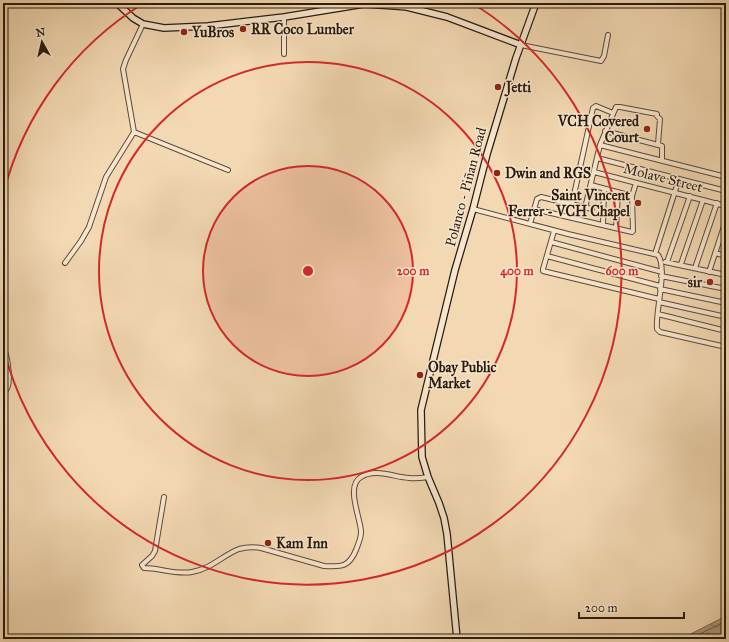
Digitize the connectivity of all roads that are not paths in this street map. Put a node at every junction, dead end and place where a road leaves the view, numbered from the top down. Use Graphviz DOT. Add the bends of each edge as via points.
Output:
graph roads {
  1 [pos="117,3"];
  2 [pos="536,3"];
  3 [pos="284,17"];
  4 [pos="143,24"];
  5 [pos="608,35"];
  6 [pos="521,45"];
  7 [pos="284,54"];
  8 [pos="613,113"];
  9 [pos="605,131"];
  10 [pos="134,132"];
  11 [pos="600,145"];
  12 [pos="660,145"];
  13 [pos="597,158"];
  14 [pos="662,160"];
  15 [pos="228,170"];
  16 [pos="594,172"];
  17 [pos="726,177"];
  18 [pos="679,179"];
  19 [pos="636,183"];
  20 [pos="591,185"];
  21 [pos="604,189"];
  22 [pos="726,191"];
  23 [pos="618,192"];
  24 [pos="675,192"];
  25 [pos="632,196"];
  26 [pos="690,196"];
  27 [pos="703,200"];
  28 [pos="717,203"];
  29 [pos="572,204"];
  30 [pos="726,206"];
  31 [pos="585,208"];
  32 [pos="534,209"];
  33 [pos="473,210"];
  34 [pos="592,210"];
  35 [pos="726,220"];
  36 [pos="530,224"];
  37 [pos="603,225"];
  38 [pos="616,228"];
  39 [pos="554,230"];
  40 [pos="551,242"];
  41 [pos="715,252"];
  42 [pos="655,254"];
  43 [pos="547,256"];
  44 [pos="726,256"];
  45 [pos="660,259"];
  46 [pos="667,262"];
  47 [pos="65,263"];
  48 [pos="681,264"];
  49 [pos="694,268"];
  50 [pos="709,272"];
  51 [pos="662,274"];
  52 [pos="726,275"];
  53 [pos="660,288"];
  54 [pos="726,289"];
  55 [pos="659,301"];
  56 [pos="726,303"];
  57 [pos="658,314"];
  58 [pos="726,317"];
  59 [pos="726,331"];
  60 [pos="726,347"];
  61 [pos="3,348"];
  62 [pos="5,365"];
  63 [pos="3,379"];
  64 [pos="9,381"];
  65 [pos="3,394"];
  66 [pos="428,477"];
  67 [pos="164,497"];
  68 [pos="457,639"];
  1 -- 4 [label="main road"];
  2 -- 6 [label="main road, Polanco - Piñan Road"];
  3 -- 4 [label="main road" via="189,27 164,28"];
  3 -- 6 [label="main road" via="364,4 407,7 447,17"];
  3 -- 7 [label="street"];
  4 -- 10 [label="street" via="123,69"];
  5 -- 6 [label="street" via="601,60"];
  6 -- 33 [label="main road, Polanco - Piñan Road" via="487,154"];
  8 -- 9 [label="street"];
  8 -- 12 [label="street" via="616,107 657,114 660,119"];
  8 -- 29 [label="street" via="596,106 593,108"];
  9 -- 11 [label="street"];
  9 -- 12 [label="street"];
  10 -- 15 [label="street"];
  10 -- 47 [label="street" via="106,177 82,242"];
  11 -- 13 [label="street"];
  11 -- 14 [label="street"];
  12 -- 14 [label="street"];
  13 -- 16 [label="street"];
  13 -- 18 [label="street"];
  14 -- 17 [label="street"];
  16 -- 19 [label="street, Molave Street"];
  16 -- 20 [label="street"];
  18 -- 22 [label="street"];
  18 -- 24 [label="street"];
  19 -- 24 [label="street, Molave Street"];
  19 -- 25 [label="street"];
  20 -- 21 [label="street"];
  20 -- 31 [label="street"];
  21 -- 23 [label="street"];
  21 -- 37 [label="street"];
  23 -- 25 [label="street"];
  23 -- 38 [label="street"];
  24 -- 26 [label="street, Molave Street"];
  24 -- 42 [label="street"];
  25 -- 38 [label="street" via="633,231"];
  26 -- 27 [label="street, Molave Street"];
  26 -- 46 [label="street"];
  27 -- 28 [label="street, Molave Street"];
  27 -- 48 [label="street"];
  28 -- 30 [label="street, Molave Street"];
  28 -- 49 [label="street"];
  29 -- 31 [label="street"];
  29 -- 32 [label="street" via="539,198"];
  31 -- 34 [label="street"];
  32 -- 36 [label="street"];
  32 -- 37 [label="street"];
  33 -- 36 [label="street"];
  33 -- 66 [label="main road, Polanco - Piñan Road" via="453,277 421,410 422,457"];
  35 -- 41 [label="street"];
  36 -- 39 [label="street"];
  37 -- 38 [label="street"];
  39 -- 40 [label="street"];
  39 -- 42 [label="street"];
  40 -- 43 [label="street"];
  40 -- 51 [label="street"];
  41 -- 44 [label="street"];
  41 -- 50 [label="street"];
  42 -- 45 [label="street"];
  43 -- 53 [label="street"];
  43 -- 55 [label="street" via="542,271"];
  45 -- 46 [label="street"];
  45 -- 51 [label="street"];
  46 -- 48 [label="street"];
  48 -- 49 [label="street"];
  49 -- 50 [label="street"];
  50 -- 52 [label="street"];
  51 -- 53 [label="street"];
  51 -- 54 [label="street"];
  53 -- 55 [label="street"];
  53 -- 56 [label="street"];
  55 -- 57 [label="street"];
  55 -- 58 [label="street"];
  57 -- 59 [label="street"];
  57 -- 60 [label="street" via="657,330 660,332"];
  61 -- 62 [label="street" via="6,352"];
  62 -- 64 [label="street"];
  63 -- 64 [label="street"];
  64 -- 65 [label="street"];
  66 -- 67 [label="street" via="410,479 370,473 360,477 354,490 360,538 351,561 344,566 333,567 251,547 238,550 217,563 193,572 176,573 144,568 142,565 156,551"];
  66 -- 68 [label="main road, Polanco - Piñan Road" via="439,503 447,534"];
}
